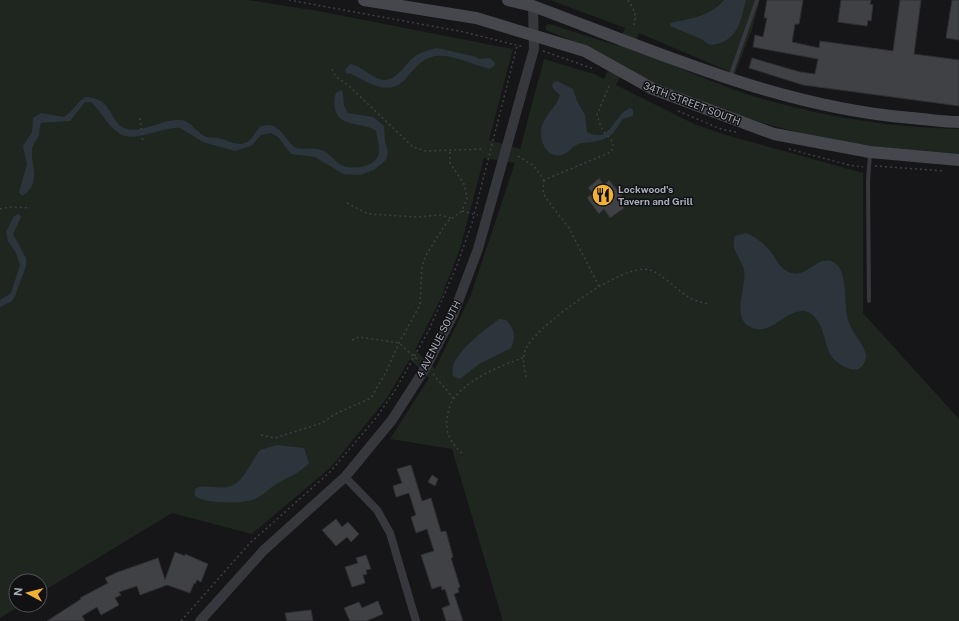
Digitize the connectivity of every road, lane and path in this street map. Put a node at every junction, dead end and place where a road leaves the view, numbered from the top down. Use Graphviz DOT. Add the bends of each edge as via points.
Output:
graph roads {
  1 [pos="289,0"];
  2 [pos="364,0"];
  3 [pos="508,0"];
  4 [pos="628,0"];
  5 [pos="757,0"];
  6 [pos="533,3"];
  7 [pos="633,27"];
  8 [pos="534,35"];
  9 [pos="332,69"];
  10 [pos="730,79"];
  11 [pos="609,86"];
  12 [pos="140,118"];
  13 [pos="959,122"];
  14 [pos="143,143"];
  15 [pos="483,149"];
  16 [pos="450,152"];
  17 [pos="870,152"];
  18 [pos="518,156"];
  19 [pos="959,160"];
  20 [pos="544,180"];
  21 [pos="347,203"];
  22 [pos="30,208"];
  23 [pos="0,209"];
  24 [pos="462,211"];
  25 [pos="473,214"];
  26 [pos="453,219"];
  27 [pos="487,219"];
  28 [pos="599,286"];
  29 [pos="869,301"];
  30 [pos="707,304"];
  31 [pos="352,340"];
  32 [pos="399,343"];
  33 [pos="414,356"];
  34 [pos="523,358"];
  35 [pos="426,368"];
  36 [pos="526,377"];
  37 [pos="454,399"];
  38 [pos="261,435"];
  39 [pos="462,453"];
  40 [pos="345,476"];
  41 [pos="182,621"];
  42 [pos="200,621"];
  43 [pos="416,621"];
  1 -- 25 [label="path" via="464,32 516,46"];
  2 -- 8 [label="main road, 34TH STREET SOUTH" via="476,18"];
  3 -- 6 [label="main road"];
  4 -- 7 [label="path" via="635,11 636,20"];
  5 -- 10 [label="lane"];
  6 -- 8 [label="street, 4 AVENUE SOUTH"];
  6 -- 10 [label="main road"];
  8 -- 17 [label="main road, 34TH STREET SOUTH" via="585,51 653,89 774,134"];
  8 -- 27 [label="street, 4 AVENUE SOUTH" via="534,49"];
  9 -- 16 [label="path" via="336,76 413,146 426,151"];
  10 -- 13 [label="main road" via="807,102 880,115"];
  11 -- 20 [label="path" via="597,115 603,130 613,141 611,152"];
  12 -- 14 [label="path"];
  15 -- 16 [label="path"];
  16 -- 24 [label="path" via="450,163 464,184 467,198"];
  17 -- 19 [label="main road, 34TH STREET SOUTH"];
  17 -- 29 [label="lane"];
  18 -- 20 [label="path" via="534,166"];
  20 -- 28 [label="path" via="545,197 569,228"];
  21 -- 26 [label="path" via="368,214 440,216"];
  22 -- 23 [label="path"];
  24 -- 25 [label="path"];
  24 -- 26 [label="path"];
  25 -- 27 [label="path"];
  25 -- 33 [label="path" via="458,265 429,330"];
  26 -- 32 [label="path" via="447,222 426,255 422,266 420,305"];
  27 -- 35 [label="street, 4 AVENUE SOUTH" via="452,315"];
  28 -- 30 [label="path" via="637,270 650,270 690,299"];
  28 -- 34 [label="path" via="541,330 527,345"];
  31 -- 32 [label="path" via="359,336"];
  32 -- 33 [label="path"];
  32 -- 38 [label="path" via="371,398 335,414 322,423 275,438"];
  33 -- 35 [label="path"];
  33 -- 41 [label="path" via="376,418 329,473 250,543"];
  34 -- 36 [label="path"];
  34 -- 37 [label="path" via="482,375"];
  35 -- 37 [label="path" via="438,378"];
  35 -- 40 [label="street, 4 AVENUE SOUTH" via="392,420"];
  37 -- 39 [label="path" via="446,427 451,441"];
  40 -- 42 [label="street, 4 AVENUE SOUTH" via="264,550"];
  40 -- 43 [label="street" via="377,510 390,533"];
}
